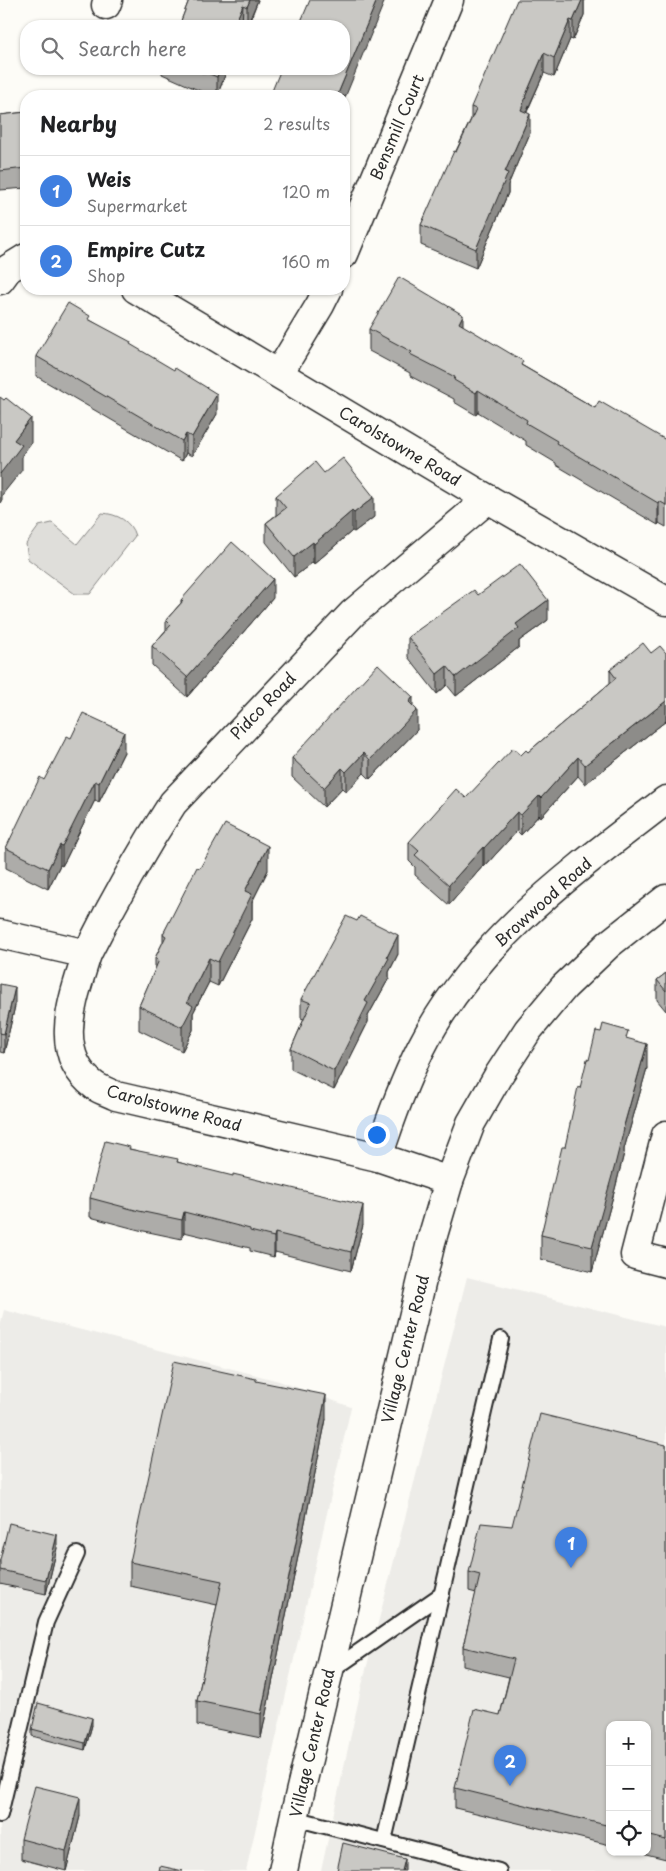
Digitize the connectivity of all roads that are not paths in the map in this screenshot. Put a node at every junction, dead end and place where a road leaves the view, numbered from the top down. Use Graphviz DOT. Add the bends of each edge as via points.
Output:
graph roads {
  1 [pos="449,0"];
  2 [pos="350,239"];
  3 [pos="20,262"];
  4 [pos="0,280"];
  5 [pos="146,295"];
  6 [pos="325,295"];
  7 [pos="279,373"];
  8 [pos="488,499"];
  9 [pos="666,601"];
  10 [pos="666,800"];
  11 [pos="666,899"];
  12 [pos="0,934"];
  13 [pos="88,954"];
  14 [pos="666,1135"];
  15 [pos="378,1158"];
  16 [pos="449,1181"];
  17 [pos="666,1263"];
  18 [pos="501,1339"];
  19 [pos="77,1554"];
  20 [pos="442,1594"];
  21 [pos="328,1673"];
  22 [pos="0,1815"];
  23 [pos="294,1818"];
  24 [pos="384,1841"];
  25 [pos="283,1871"];
  26 [pos="499,1871"];
  1 -- 2 [label="street, Bensmill Court"];
  3 -- 4 [label="street" via="8,269"];
  5 -- 7 [label="street, Carolstowne Road"];
  6 -- 7 [label="street"];
  7 -- 8 [label="street, Carolstowne Road"];
  8 -- 9 [label="street, Carolstowne Road"];
  8 -- 13 [label="street, Pidco Road" via="353,613 172,803 144,847"];
  10 -- 15 [label="street, Browwood Road" via="562,880 503,934 451,998 422,1047 397,1100"];
  11 -- 16 [label="street, Village Center Road" via="602,950 564,987 528,1030 471,1123"];
  12 -- 13 [label="street"];
  13 -- 15 [label="street, Carolstowne Road" via="71,1008 68,1039 73,1058 96,1086 116,1096"];
  14 -- 17 [label="street" via="635,1255"];
  15 -- 16 [label="street, Carolstowne Road"];
  16 -- 21 [label="street, Village Center Road" via="412,1318"];
  18 -- 20 [label="lane"];
  19 -- 22 [label="lane" via="46,1622"];
  20 -- 21 [label="lane"];
  20 -- 24 [label="lane"];
  21 -- 23 [label="street, Village Center Road"];
  23 -- 24 [label="lane"];
  23 -- 25 [label="street, Village Center Road"];
  24 -- 26 [label="lane"];
}
